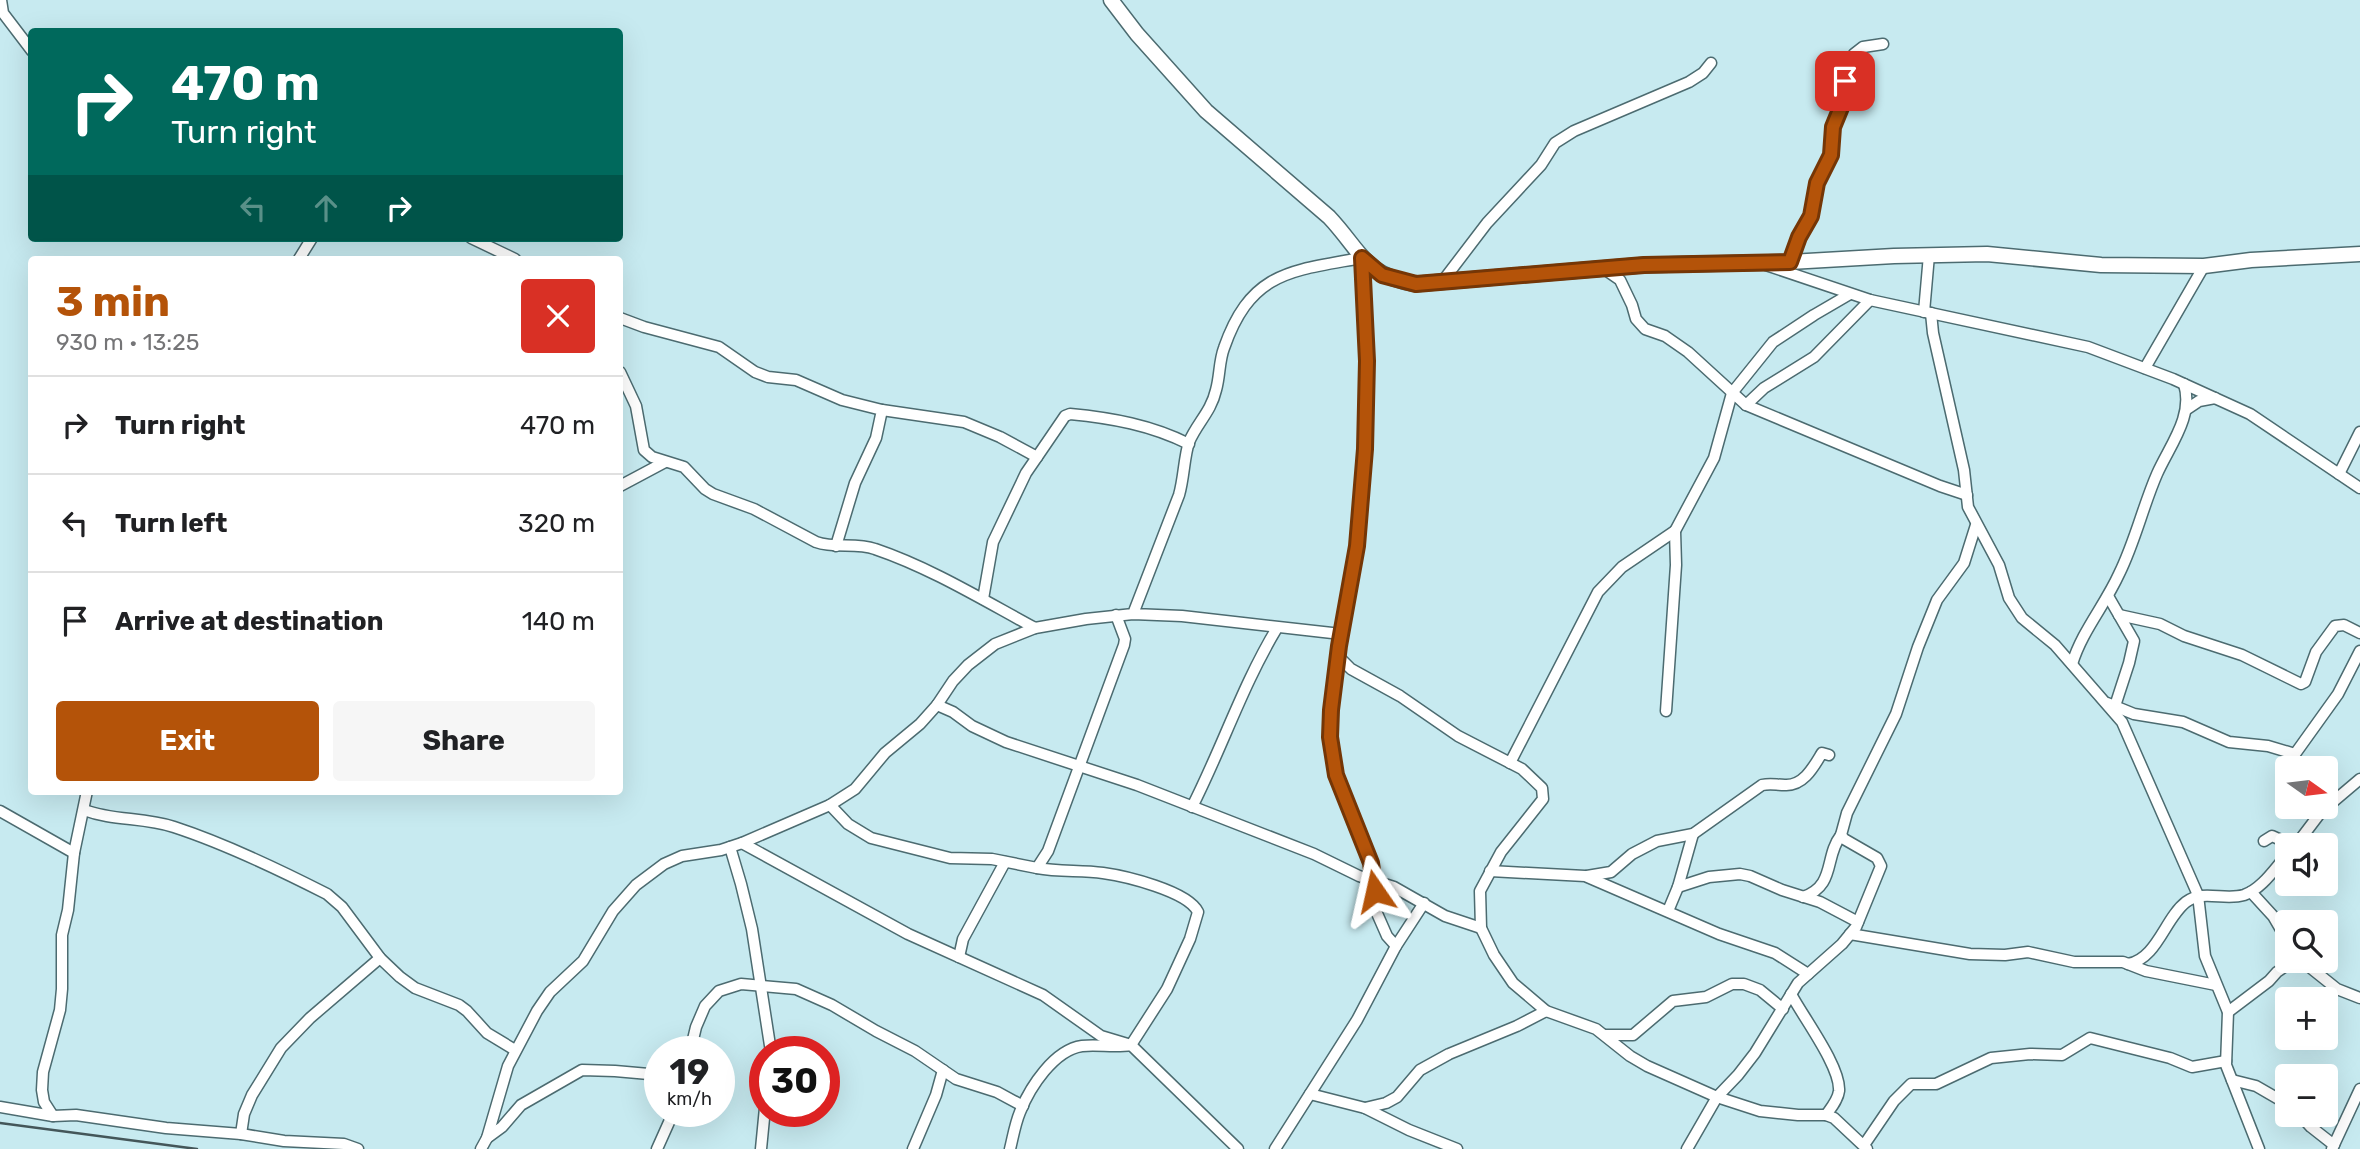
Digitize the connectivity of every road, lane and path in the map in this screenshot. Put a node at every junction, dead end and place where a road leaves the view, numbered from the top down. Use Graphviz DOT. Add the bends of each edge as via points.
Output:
graph roads {
  1 [pos="1,0"];
  2 [pos="1111,0"];
  3 [pos="1883,44"];
  4 [pos="28,46"];
  5 [pos="1711,63"];
  6 [pos="479,242"];
  7 [pos="2360,254"];
  8 [pos="1929,255"];
  9 [pos="509,256"];
  10 [pos="1362,258"];
  11 [pos="1740,262"];
  12 [pos="1790,262"];
  13 [pos="2204,266"];
  14 [pos="1604,269"];
  15 [pos="1442,282"];
  16 [pos="1850,294"];
  17 [pos="1870,300"];
  18 [pos="1928,313"];
  19 [pos="623,319"];
  20 [pos="2145,368"];
  21 [pos="623,378"];
  22 [pos="2184,384"];
  23 [pos="1732,393"];
  24 [pos="2216,398"];
  25 [pos="1746,405"];
  26 [pos="2187,409"];
  27 [pos="882,410"];
  28 [pos="2360,432"];
  29 [pos="1189,444"];
  30 [pos="1037,457"];
  31 [pos="665,462"];
  32 [pos="2339,474"];
  33 [pos="623,484"];
  34 [pos="2360,488"];
  35 [pos="1967,495"];
  36 [pos="1976,525"];
  37 [pos="1675,531"];
  38 [pos="836,546"];
  39 [pos="2108,596"];
  40 [pos="982,599"];
  41 [pos="1133,614"];
  42 [pos="1116,615"];
  43 [pos="2119,615"];
  44 [pos="1035,628"];
  45 [pos="1277,628"];
  46 [pos="2360,633"];
  47 [pos="1341,634"];
  48 [pos="2360,651"];
  49 [pos="1338,656"];
  50 [pos="2072,664"];
  51 [pos="2110,704"];
  52 [pos="937,705"];
  53 [pos="1666,711"];
  54 [pos="1829,755"];
  55 [pos="1510,763"];
  56 [pos="1079,768"];
  57 [pos="2360,779"];
  58 [pos="86,795"];
  59 [pos="830,805"];
  60 [pos="1192,807"];
  61 [pos="83,810"];
  62 [pos="0,811"];
  63 [pos="2304,833"];
  64 [pos="1693,834"];
  65 [pos="1841,835"];
  66 [pos="2275,837"];
  67 [pos="2264,841"];
  68 [pos="742,843"];
  69 [pos="730,847"];
  70 [pos="74,853"];
  71 [pos="1005,862"];
  72 [pos="2275,867"];
  73 [pos="1037,868"];
  74 [pos="1490,871"];
  75 [pos="1585,876"];
  76 [pos="1374,881"];
  77 [pos="1678,887"];
  78 [pos="2251,892"];
  79 [pos="2198,895"];
  80 [pos="1802,897"];
  81 [pos="1424,903"];
  82 [pos="1668,911"];
  83 [pos="2275,919"];
  84 [pos="1858,922"];
  85 [pos="1481,928"];
  86 [pos="1850,934"];
  87 [pos="1396,946"];
  88 [pos="959,957"];
  89 [pos="380,958"];
  90 [pos="2128,964"];
  91 [pos="2276,973"];
  92 [pos="2317,973"];
  93 [pos="1808,974"];
  94 [pos="759,985"];
  95 [pos="2217,985"];
  96 [pos="1791,994"];
  97 [pos="2360,998"];
  98 [pos="1783,1009"];
  99 [pos="1546,1011"];
  100 [pos="2228,1012"];
  101 [pos="1606,1035"];
  102 [pos="694,1036"];
  103 [pos="768,1036"];
  104 [pos="1131,1045"];
  105 [pos="515,1050"];
  106 [pos="2226,1061"];
  107 [pos="943,1070"];
  108 [pos="644,1074"];
  109 [pos="2232,1080"];
  110 [pos="2360,1089"];
  111 [pos="1310,1094"];
  112 [pos="1717,1097"];
  113 [pos="2275,1097"];
  114 [pos="1023,1106"];
  115 [pos="0,1107"];
  116 [pos="1365,1108"];
  117 [pos="53,1115"];
  118 [pos="1826,1115"];
  119 [pos="667,1127"];
  120 [pos="763,1127"];
  121 [pos="2311,1127"];
  122 [pos="241,1135"];
  123 [pos="487,1138"];
  124 [pos="1866,1147"];
  125 [pos="2334,1148"];
  126 [pos="358,1149"];
  127 [pos="481,1149"];
  128 [pos="657,1149"];
  129 [pos="761,1149"];
  130 [pos="913,1149"];
  131 [pos="1010,1149"];
  132 [pos="1238,1149"];
  133 [pos="1275,1149"];
  134 [pos="1458,1149"];
  135 [pos="1687,1149"];
  136 [pos="2259,1149"];
  1 -- 4 [label="street" via="3,13"];
  2 -- 10 [label="street" via="1206,111 1329,217"];
  3 -- 12 [label="street" via="1863,47 1851,60 1844,100 1833,127 1831,155"];
  5 -- 15 [label="street" via="1685,85 1555,143 1542,165 1487,223"];
  6 -- 9 [label="street"];
  7 -- 13 [label="street"];
  8 -- 12 [label="street"];
  8 -- 13 [label="street"];
  8 -- 18 [label="street"];
  10 -- 15 [label="street" via="1396,281"];
  10 -- 29 [label="street" via="1294,270 1258,290 1245,304 1224,349 1212,403"];
  10 -- 47 [label="street" via="1365,449 1357,546"];
  11 -- 12 [label="street"];
  11 -- 14 [label="street"];
  11 -- 16 [label="street" via="1756,262"];
  13 -- 20 [label="street"];
  14 -- 15 [label="street"];
  14 -- 23 [label="street" via="1620,280 1645,329 1688,352"];
  16 -- 17 [label="street"];
  16 -- 23 [label="street" via="1773,342"];
  17 -- 18 [label="street"];
  17 -- 25 [label="street" via="1814,357 1764,388"];
  18 -- 20 [label="street" via="2088,347"];
  18 -- 35 [label="street"];
  19 -- 27 [label="street" via="719,347 768,377 796,380 842,400"];
  20 -- 22 [label="street"];
  21 -- 31 [label="street" via="636,406 643,450"];
  22 -- 24 [label="street"];
  22 -- 26 [label="street"];
  23 -- 25 [label="street"];
  23 -- 37 [label="street" via="1714,458"];
  24 -- 26 [label="street"];
  24 -- 32 [label="street" via="2250,414"];
  25 -- 35 [label="street"];
  26 -- 39 [label="street"];
  27 -- 30 [label="street" via="964,422"];
  27 -- 38 [label="street"];
  28 -- 32 [label="street"];
  29 -- 30 [label="street" via="1160,430 1070,414"];
  29 -- 41 [label="street" via="1179,495"];
  30 -- 40 [label="street" via="993,542"];
  31 -- 33 [label="street"];
  31 -- 38 [label="street" via="684,467 713,494 754,509 816,542"];
  32 -- 34 [label="street"];
  35 -- 36 [label="street"];
  36 -- 50 [label="street" via="1999,565 2015,609"];
  36 -- 65 [label="street" via="1964,563 1937,600 1896,714 1847,813"];
  37 -- 53 [label="street"];
  37 -- 55 [label="street" via="1622,567 1598,592"];
  38 -- 40 [label="street" via="882,551"];
  39 -- 43 [label="street"];
  39 -- 50 [label="street" via="2078,645"];
  40 -- 44 [label="street"];
  41 -- 42 [label="street"];
  41 -- 45 [label="street"];
  42 -- 44 [label="street"];
  42 -- 56 [label="street" via="1124,645"];
  43 -- 46 [label="street" via="2160,624 2301,684 2334,626 2344,625"];
  43 -- 51 [label="street" via="2134,641"];
  44 -- 52 [label="street" via="981,654 953,681"];
  45 -- 47 [label="street"];
  45 -- 60 [label="street"];
  47 -- 49 [label="street"];
  48 -- 51 [label="street" via="2338,694 2295,754 2237,744 2182,722 2134,714"];
  49 -- 55 [label="street" via="1351,669 1458,736"];
  49 -- 76 [label="street" via="1331,710 1332,758"];
  50 -- 51 [label="street"];
  51 -- 79 [label="street"];
  52 -- 56 [label="street" via="986,733"];
  52 -- 59 [label="street" via="885,752 855,789"];
  54 -- 64 [label="street" via="1822,753 1797,783 1762,785"];
  55 -- 74 [label="street" via="1538,782 1544,793"];
  56 -- 60 [label="street"];
  56 -- 73 [label="street" via="1048,851"];
  57 -- 63 [label="street"];
  58 -- 61 [label="street"];
  59 -- 68 [label="street"];
  59 -- 71 [label="street" via="848,824 871,838 950,858"];
  60 -- 76 [label="street"];
  61 -- 70 [label="street"];
  61 -- 89 [label="street" via="173,827 306,883 342,906"];
  62 -- 70 [label="street"];
  64 -- 75 [label="street" via="1657,841 1611,872"];
  64 -- 77 [label="street"];
  65 -- 80 [label="street" via="1821,887"];
  65 -- 84 [label="street" via="1877,858 1881,866"];
  66 -- 67 [label="street"];
  68 -- 69 [label="street"];
  68 -- 88 [label="street" via="884,922"];
  69 -- 94 [label="street" via="752,929"];
  69 -- 105 [label="street" via="682,856 636,885 613,911 583,961 550,992"];
  70 -- 117 [label="street" via="62,935 62,992 43,1072 44,1102"];
  71 -- 73 [label="street"];
  71 -- 88 [label="street" via="963,939"];
  72 -- 78 [label="street"];
  73 -- 104 [label="street" via="1121,876 1159,888 1196,908 1190,939 1167,989"];
  74 -- 75 [label="street"];
  74 -- 85 [label="street" via="1480,891"];
  75 -- 82 [label="street"];
  76 -- 81 [label="street"];
  76 -- 87 [label="street" via="1376,911"];
  77 -- 80 [label="street" via="1699,879 1740,874"];
  77 -- 82 [label="street"];
  78 -- 79 [label="street" via="2224,898"];
  78 -- 83 [label="street"];
  79 -- 90 [label="street" via="2174,913 2140,960"];
  79 -- 95 [label="street" via="2205,956"];
  80 -- 84 [label="street"];
  81 -- 85 [label="street"];
  81 -- 87 [label="street"];
  82 -- 93 [label="street" via="1775,953"];
  84 -- 86 [label="street"];
  85 -- 99 [label="street" via="1513,983"];
  86 -- 90 [label="street" via="1970,954 2028,952 2069,962"];
  86 -- 93 [label="street"];
  87 -- 111 [label="street"];
  88 -- 104 [label="street" via="1043,995 1101,1036"];
  89 -- 105 [label="street" via="415,989 459,1005 487,1033"];
  89 -- 122 [label="street" via="281,1048 252,1095"];
  90 -- 95 [label="street"];
  91 -- 100 [label="street"];
  92 -- 97 [label="street" via="2337,989"];
  93 -- 96 [label="street"];
  94 -- 102 [label="street" via="741,984 719,992 705,1006"];
  94 -- 103 [label="street"];
  94 -- 107 [label="street" via="809,993"];
  95 -- 100 [label="street"];
  96 -- 98 [label="street"];
  96 -- 118 [label="street" via="1836,1076 1839,1095"];
  98 -- 101 [label="street" via="1760,990 1732,984 1706,997 1674,1001 1633,1035"];
  98 -- 112 [label="street"];
  99 -- 101 [label="street"];
  99 -- 116 [label="street" via="1449,1054 1420,1070 1397,1097"];
  100 -- 106 [label="street"];
  101 -- 112 [label="street" via="1647,1066"];
  104 -- 114 [label="street" via="1083,1046 1058,1055"];
  104 -- 132 [label="street"];
  105 -- 123 [label="street"];
  106 -- 109 [label="street"];
  106 -- 124 [label="street" via="2192,1067 2090,1038 2062,1055 1982,1060 1936,1084 1911,1084 1894,1101"];
  107 -- 114 [label="street"];
  107 -- 130 [label="street"];
  108 -- 123 [label="street" via="582,1070 521,1105"];
  109 -- 113 [label="street"];
  109 -- 136 [label="street"];
  110 -- 125 [label="street"];
  111 -- 116 [label="street"];
  111 -- 133 [label="street"];
  112 -- 118 [label="street" via="1760,1111"];
  112 -- 135 [label="street"];
  114 -- 131 [label="street"];
  115 -- 117 [label="street"];
  116 -- 134 [label="street"];
  117 -- 122 [label="street"];
  118 -- 124 [label="street"];
  119 -- 128 [label="street"];
  120 -- 129 [label="street"];
  121 -- 125 [label="street"];
  122 -- 126 [label="street"];
  123 -- 127 [label="street"];
}
